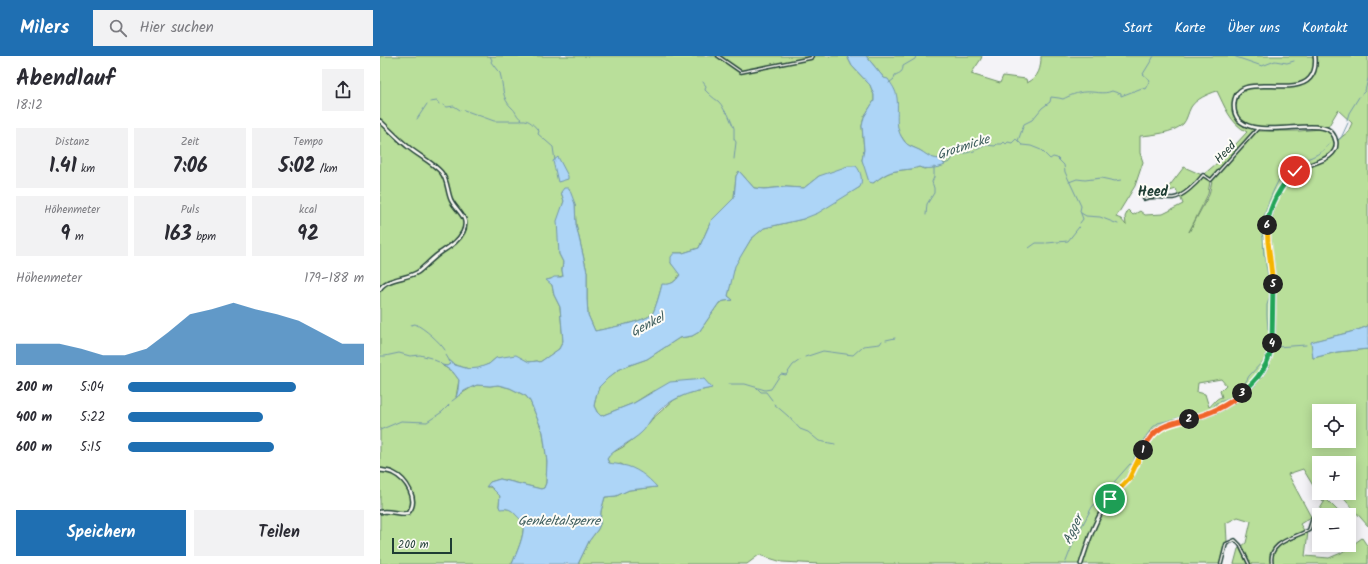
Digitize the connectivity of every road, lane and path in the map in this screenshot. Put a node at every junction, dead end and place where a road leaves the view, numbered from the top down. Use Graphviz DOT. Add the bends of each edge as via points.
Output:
graph roads {
  1 [pos="718,56"];
  2 [pos="812,56"];
  3 [pos="1314,56"];
  4 [pos="380,121"];
  5 [pos="1258,128"];
  6 [pos="1144,199"];
  7 [pos="380,284"];
  8 [pos="385,284"];
  9 [pos="380,289"];
  10 [pos="380,470"];
  11 [pos="380,512"];
  12 [pos="1312,520"];
  13 [pos="1082,564"];
  14 [pos="1221,564"];
  15 [pos="1249,564"];
  16 [pos="1272,564"];
  1 -- 2 [label="street" via="741,72"];
  3 -- 5 [label="main road" via="1314,72 1301,85 1252,86 1238,94 1234,106 1237,116 1246,125"];
  4 -- 8 [label="main road" via="441,172 451,199 465,222 463,233 453,245 418,272"];
  5 -- 6 [label="street, Heed" via="1211,180 1203,175 1195,185 1179,196"];
  5 -- 13 [label="main road" via="1322,127 1332,132 1336,143 1335,150 1330,156 1300,168 1288,179 1269,214 1267,235 1274,296 1269,359 1254,381 1230,403 1207,414 1165,425 1152,435 1129,479 1106,504"];
  7 -- 8 [label="street"];
  8 -- 9 [label="main road"];
  10 -- 11 [label="main road" via="394,473 406,484 411,494 412,506 408,513 404,514"];
  12 -- 16 [label="street" via="1309,530 1279,544 1272,552"];
  14 -- 15 [label="street" via="1227,543 1233,540 1238,542"];
}
